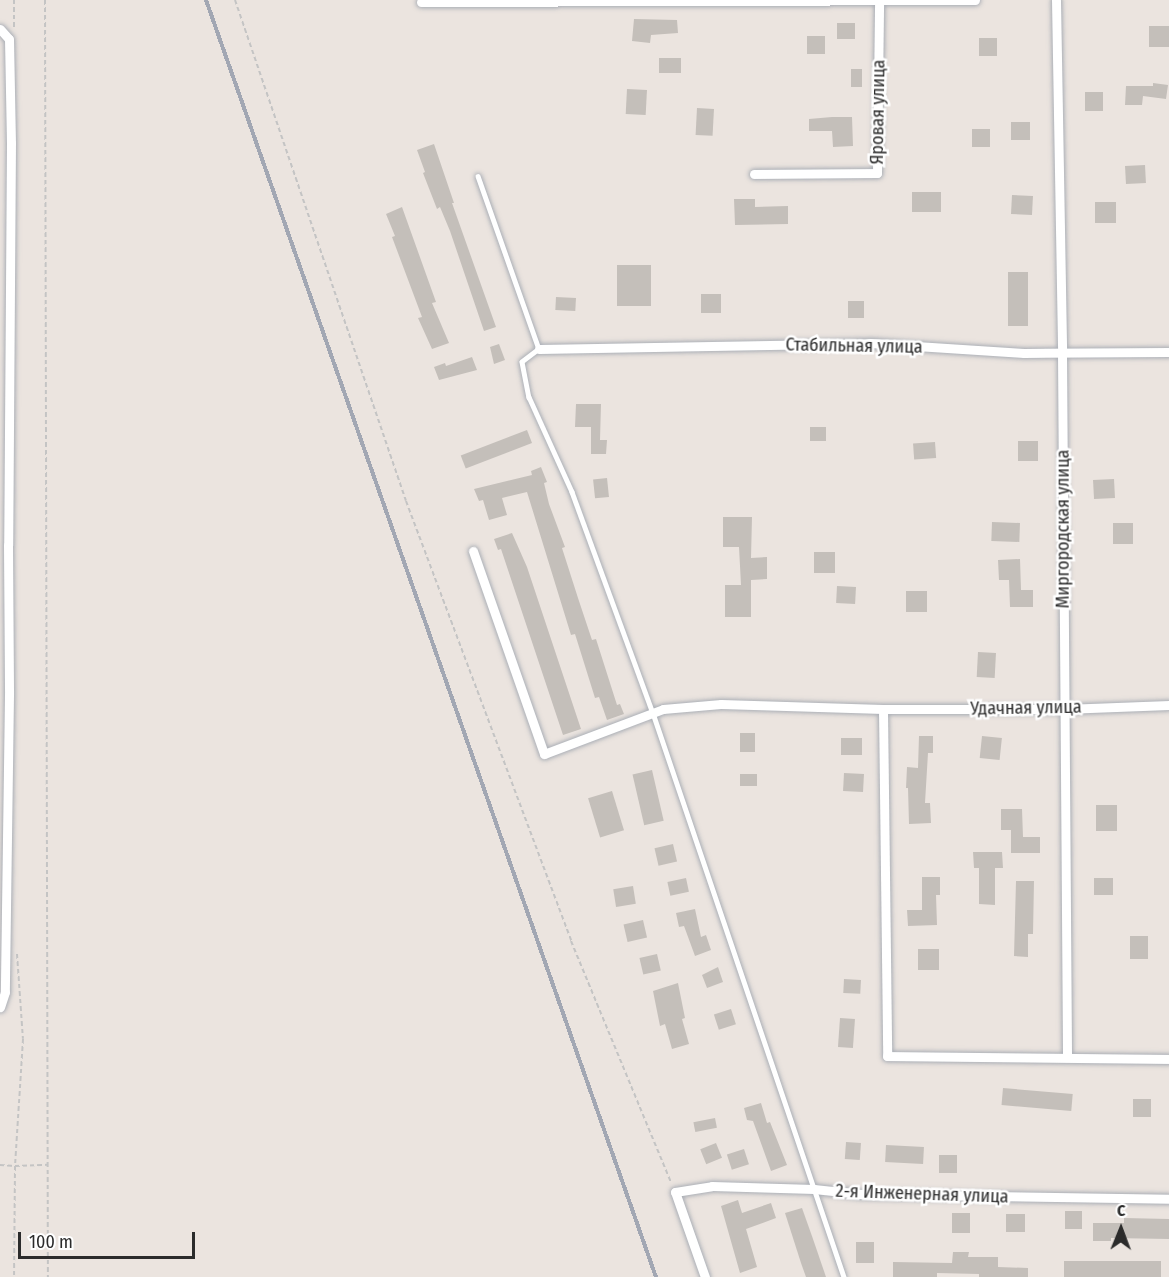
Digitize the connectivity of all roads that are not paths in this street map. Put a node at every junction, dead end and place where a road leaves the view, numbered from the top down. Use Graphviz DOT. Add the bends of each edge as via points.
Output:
graph roads {
  1 [pos="879,0"];
  2 [pos="975,0"];
  3 [pos="1056,0"];
  4 [pos="421,2"];
  5 [pos="0,29"];
  6 [pos="754,174"];
  7 [pos="478,176"];
  8 [pos="539,349"];
  9 [pos="1169,352"];
  10 [pos="1062,353"];
  11 [pos="5,361"];
  12 [pos="473,551"];
  13 [pos="5,695"];
  14 [pos="1169,705"];
  15 [pos="883,709"];
  16 [pos="1064,709"];
  17 [pos="653,713"];
  18 [pos="0,1007"];
  19 [pos="1067,1057"];
  20 [pos="1169,1059"];
  21 [pos="814,1189"];
  22 [pos="1169,1199"];
  23 [pos="705,1277"];
  24 [pos="844,1277"];
  1 -- 2 [label="street"];
  1 -- 4 [label="street"];
  1 -- 6 [label="street, Яровая улица" via="878,173"];
  3 -- 10 [label="street, Миргородская улица"];
  5 -- 11 [label="street" via="9,39"];
  7 -- 8 [label="lane"];
  8 -- 10 [label="street, Стабильная улица" via="870,343"];
  8 -- 17 [label="lane" via="522,362 529,398 572,492"];
  9 -- 10 [label="street, Стабильная улица"];
  10 -- 16 [label="street, Миргородская улица"];
  11 -- 13 [label="street"];
  12 -- 17 [label="street, Удачная улица" via="544,754"];
  13 -- 18 [label="street" via="5,992"];
  14 -- 16 [label="street, Удачная улица"];
  15 -- 16 [label="street, Удачная улица"];
  15 -- 17 [label="street, Удачная улица" via="721,704"];
  15 -- 19 [label="street" via="887,1056"];
  16 -- 19 [label="street, Миргородская улица"];
  17 -- 21 [label="lane"];
  19 -- 20 [label="street"];
  21 -- 22 [label="street, 2-я Инженерная улица" via="861,1194"];
  21 -- 23 [label="street, 2-я Инженерная улица" via="712,1186 675,1192"];
  21 -- 24 [label="lane"];
}
